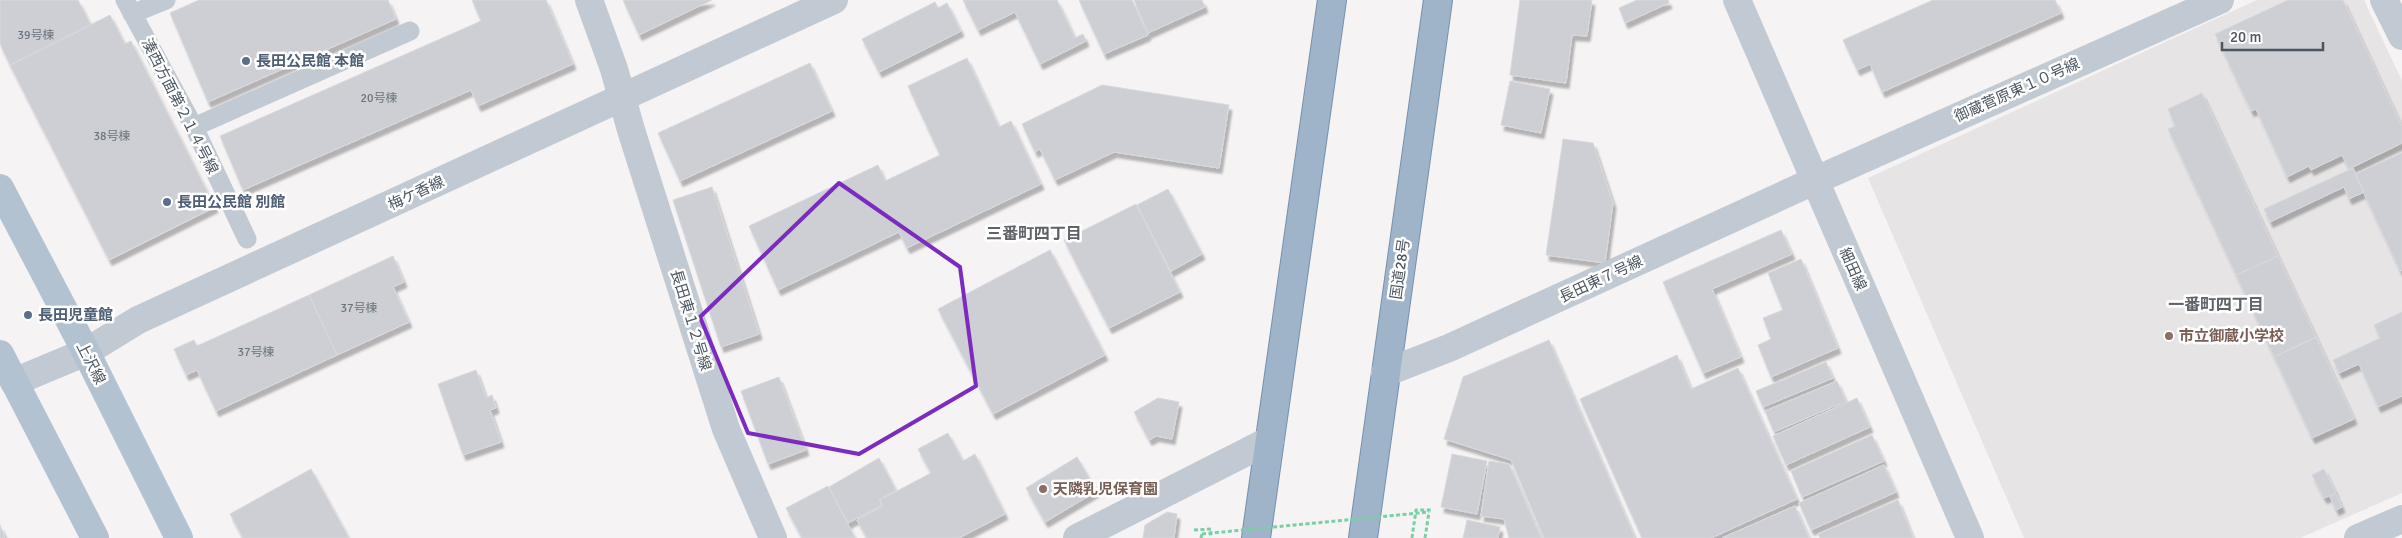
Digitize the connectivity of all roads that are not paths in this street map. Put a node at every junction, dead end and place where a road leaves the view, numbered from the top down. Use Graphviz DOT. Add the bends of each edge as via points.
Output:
graph roads {
  1 [pos="166,0"];
  2 [pos="590,0"];
  3 [pos="834,0"];
  4 [pos="1332,0"];
  5 [pos="1438,0"];
  6 [pos="1737,0"];
  7 [pos="2220,0"];
  8 [pos="2384,0"];
  9 [pos="129,7"];
  10 [pos="410,31"];
  11 [pos="2402,36"];
  12 [pos="621,98"];
  13 [pos="194,128"];
  14 [pos="1814,181"];
  15 [pos="0,188"];
  16 [pos="247,239"];
  17 [pos="86,352"];
  18 [pos="0,354"];
  19 [pos="1385,372"];
  20 [pos="7,385"];
  21 [pos="1270,440"];
  22 [pos="2402,519"];
  23 [pos="93,537"];
  24 [pos="179,538"];
  25 [pos="773,538"];
  26 [pos="1077,538"];
  27 [pos="1256,538"];
  28 [pos="1363,538"];
  29 [pos="1970,538"];
  30 [pos="2358,538"];
  1 -- 9 [label="lane"];
  2 -- 12 [label="street, 長田東１２号線"];
  3 -- 12 [label="street, 梅ケ香線"];
  4 -- 21 [label="highway"];
  5 -- 19 [label="highway, 国道28号"];
  6 -- 14 [label="street, 細田線"];
  7 -- 14 [label="street, 御蔵菅原東１０号線"];
  8 -- 11 [label="street"];
  9 -- 13 [label="lane, 湊西方面第２１４号線"];
  10 -- 13 [label="lane"];
  12 -- 17 [label="street, 梅ケ香線" via="138,320"];
  12 -- 25 [label="street, 長田東１２号線" via="726,429"];
  13 -- 16 [label="lane, 湊西方面第２１４号線"];
  14 -- 19 [label="street, 長田東７号線" via="1449,348"];
  14 -- 29 [label="street, 細田線"];
  15 -- 17 [label="main road, 上沢線"];
  17 -- 20 [label="street, 梅ケ香線"];
  17 -- 24 [label="main road, 上沢線"];
  18 -- 20 [label="main road"];
  19 -- 28 [label="highway, 国道28号"];
  20 -- 23 [label="main road"];
  21 -- 26 [label="street"];
  21 -- 27 [label="highway"];
  22 -- 30 [label="street"];
}
